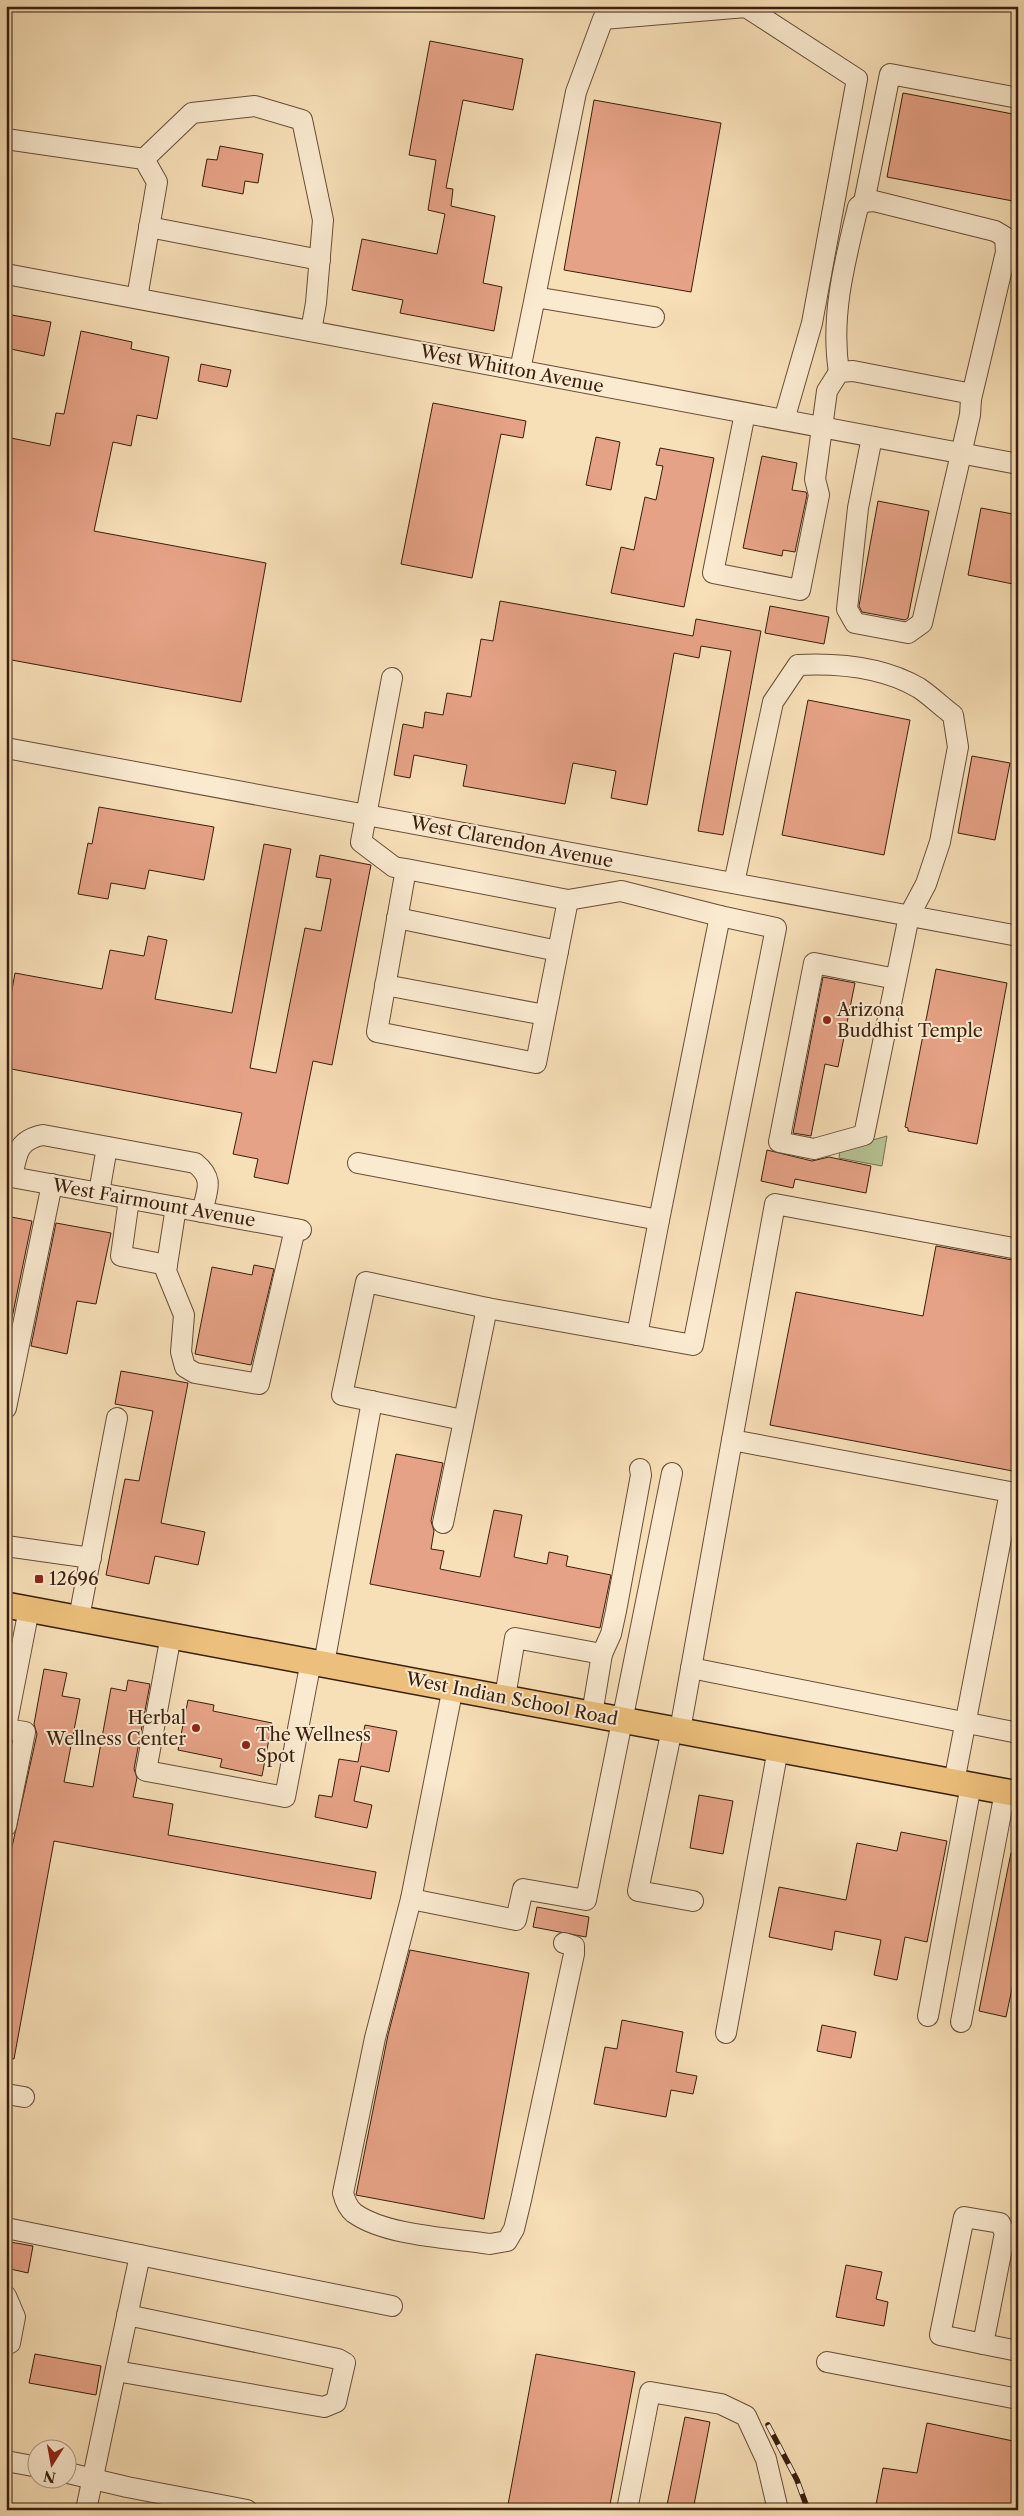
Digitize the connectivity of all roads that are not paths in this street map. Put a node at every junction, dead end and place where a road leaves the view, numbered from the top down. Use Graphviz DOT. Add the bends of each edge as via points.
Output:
graph roads {
  1 [pos="1018,98"];
  2 [pos="6,139"];
  3 [pos="144,160"];
  4 [pos="864,202"];
  5 [pos="149,227"];
  6 [pos="1011,236"];
  7 [pos="320,260"];
  8 [pos="6,274"];
  9 [pos="535,297"];
  10 [pos="137,298"];
  11 [pos="654,317"];
  12 [pos="311,331"];
  13 [pos="520,370"];
  14 [pos="839,372"];
  15 [pos="971,398"];
  16 [pos="745,413"];
  17 [pos="784,420"];
  18 [pos="823,427"];
  19 [pos="872,437"];
  20 [pos="961,453"];
  21 [pos="1018,464"];
  22 [pos="392,678"];
  23 [pos="6,748"];
  24 [pos="366,815"];
  25 [pos="406,869"];
  26 [pos="734,883"];
  27 [pos="568,900"];
  28 [pos="720,916"];
  29 [pos="909,916"];
  30 [pos="397,918"];
  31 [pos="1018,936"];
  32 [pos="558,950"];
  33 [pos="896,979"];
  34 [pos="386,985"];
  35 [pos="545,1015"];
  36 [pos="107,1147"];
  37 [pos="358,1162"];
  38 [pos="9,1176"];
  39 [pos="52,1184"];
  40 [pos="99,1193"];
  41 [pos="130,1199"];
  42 [pos="176,1207"];
  43 [pos="202,1212"];
  44 [pos="659,1220"];
  45 [pos="1018,1249"];
  46 [pos="167,1264"];
  47 [pos="487,1308"];
  48 [pos="637,1335"];
  49 [pos="372,1401"];
  50 [pos="6,1408"];
  51 [pos="117,1418"];
  52 [pos="463,1420"];
  53 [pos="732,1440"];
  54 [pos="640,1469"];
  55 [pos="672,1473"];
  56 [pos="1014,1493"];
  57 [pos="443,1523"];
  58 [pos="6,1546"];
  59 [pos="91,1558"];
  60 [pos="18,1607"];
  61 [pos="79,1618"];
  62 [pos="171,1635"];
  63 [pos="602,1654"];
  64 [pos="317,1662"];
  65 [pos="691,1668"];
  66 [pos="453,1687"];
  67 [pos="505,1697"];
  68 [pos="592,1714"];
  69 [pos="623,1720"];
  70 [pos="965,1722"];
  71 [pos="6,1728"];
  72 [pos="676,1730"];
  73 [pos="1018,1733"];
  74 [pos="778,1749"];
  75 [pos="963,1784"];
  76 [pos="1011,1793"];
  77 [pos="6,1826"];
  78 [pos="411,1899"];
  79 [pos="693,1901"];
  80 [pos="564,1943"];
  81 [pos="928,2016"];
  82 [pos="961,2022"];
  83 [pos="726,2033"];
  84 [pos="6,2228"];
  85 [pos="1012,2234"];
  86 [pos="140,2255"];
  87 [pos="6,2296"];
  88 [pos="392,2306"];
  89 [pos="127,2315"];
  90 [pos="983,2344"];
  91 [pos="6,2345"];
  92 [pos="1018,2351"];
  93 [pos="827,2362"];
  94 [pos="116,2371"];
  95 [pos="1018,2399"];
  96 [pos="6,2461"];
  97 [pos="28,2464"];
  98 [pos="78,2475"];
  99 [pos="92,2478"];
  100 [pos="150,2501"];
  101 [pos="86,2510"];
  102 [pos="247,2510"];
  103 [pos="627,2510"];
  104 [pos="778,2510"];
  1 -- 4 [label="street" via="890,74"];
  2 -- 3 [label="street"];
  3 -- 5 [label="street" via="157,182"];
  3 -- 7 [label="street" via="192,113 255,106 302,120 323,220"];
  4 -- 6 [label="street" via="874,201"];
  4 -- 14 [label="street" via="858,207 840,282 835,349"];
  5 -- 7 [label="street"];
  5 -- 10 [label="street"];
  6 -- 15 [label="street"];
  7 -- 12 [label="street"];
  8 -- 10 [label="street, West Whitton Avenue"];
  9 -- 11 [label="street"];
  9 -- 13 [label="street"];
  9 -- 17 [label="street" via="576,92 603,19 746,7 857,79 812,323"];
  10 -- 12 [label="street, West Whitton Avenue"];
  12 -- 13 [label="street, West Whitton Avenue"];
  13 -- 16 [label="street, West Whitton Avenue"];
  14 -- 15 [label="street" via="853,371 964,391"];
  14 -- 18 [label="street" via="826,391"];
  15 -- 20 [label="street"];
  16 -- 17 [label="street, West Whitton Avenue"];
  16 -- 18 [label="street" via="714,573 800,590 819,495 815,479"];
  17 -- 18 [label="street, West Whitton Avenue"];
  18 -- 19 [label="street, West Whitton Avenue"];
  19 -- 20 [label="street, West Whitton Avenue"];
  19 -- 20 [label="street" via="858,508 847,609 855,623 890,630 908,633 922,622"];
  20 -- 21 [label="street, West Whitton Avenue"];
  22 -- 24 [label="street"];
  23 -- 24 [label="street, West Clarendon Avenue"];
  24 -- 25 [label="street" via="361,842 394,867"];
  24 -- 26 [label="street, West Clarendon Avenue"];
  25 -- 27 [label="street"];
  25 -- 30 [label="street"];
  26 -- 29 [label="street, West Clarendon Avenue"];
  26 -- 29 [label="street" via="773,702 798,665 834,663 876,671 918,688 952,715 958,747 940,842 926,884"];
  27 -- 28 [label="street" via="621,891"];
  27 -- 32 [label="street"];
  28 -- 44 [label="street"];
  28 -- 48 [label="street" via="776,928 693,1345"];
  29 -- 31 [label="street, West Clarendon Avenue"];
  29 -- 33 [label="street"];
  30 -- 32 [label="street"];
  30 -- 34 [label="street"];
  32 -- 35 [label="street"];
  33 -- 33 [label="street" via="864,1135 814,1149 779,1142 814,962"];
  34 -- 35 [label="street"];
  34 -- 35 [label="street" via="377,1032 536,1063"];
  36 -- 38 [label="street" via="43,1135 30,1138 20,1147"];
  36 -- 40 [label="street"];
  36 -- 43 [label="street" via="195,1163 209,1179"];
  37 -- 44 [label="street"];
  38 -- 39 [label="street, West Fairmount Avenue"];
  39 -- 40 [label="street, West Fairmount Avenue"];
  39 -- 50 [label="street"];
  40 -- 41 [label="street, West Fairmount Avenue"];
  41 -- 42 [label="street, West Fairmount Avenue"];
  41 -- 46 [label="street" via="121,1256"];
  42 -- 43 [label="street, West Fairmount Avenue"];
  42 -- 46 [label="street"];
  43 -- 46 [label="street, West Fairmount Avenue" via="298,1230 259,1384 195,1373 185,1367 180,1352 184,1315 166,1271"];
  44 -- 48 [label="street"];
  45 -- 53 [label="street" via="775,1204"];
  47 -- 48 [label="street"];
  47 -- 49 [label="street" via="366,1282 342,1395"];
  47 -- 52 [label="street"];
  49 -- 52 [label="street"];
  49 -- 64 [label="street"];
  51 -- 59 [label="street"];
  52 -- 57 [label="street"];
  53 -- 56 [label="street"];
  53 -- 65 [label="street"];
  54 -- 63 [label="street" via="616,1611"];
  55 -- 69 [label="street"];
  56 -- 70 [label="street"];
  58 -- 59 [label="street"];
  59 -- 61 [label="street"];
  60 -- 61 [label="main road, West Indian School Road"];
  60 -- 71 [label="street"];
  61 -- 62 [label="main road, West Indian School Road"];
  62 -- 64 [label="main road, West Indian School Road"];
  62 -- 64 [label="street" via="146,1771 284,1797"];
  63 -- 67 [label="street" via="515,1638"];
  63 -- 68 [label="street"];
  64 -- 66 [label="main road, West Indian School Road"];
  65 -- 70 [label="street"];
  65 -- 72 [label="street"];
  66 -- 67 [label="main road, West Indian School Road"];
  66 -- 78 [label="street"];
  67 -- 68 [label="main road, West Indian School Road"];
  68 -- 69 [label="main road, West Indian School Road"];
  69 -- 72 [label="main road, West Indian School Road"];
  69 -- 78 [label="street" via="586,1900 523,1889 516,1920"];
  70 -- 73 [label="street"];
  70 -- 75 [label="street"];
  71 -- 77 [label="street" via="25,1732"];
  72 -- 74 [label="main road, West Indian School Road"];
  72 -- 79 [label="street" via="638,1891"];
  74 -- 75 [label="main road, West Indian School Road"];
  74 -- 83 [label="street"];
  75 -- 76 [label="main road, West Indian School Road"];
  75 -- 81 [label="street"];
  76 -- 82 [label="street"];
  78 -- 80 [label="street" via="375,2038 343,2193 353,2212 383,2228 490,2244 507,2241 514,2229 521,2200 574,1954 574,1946"];
  84 -- 86 [label="street"];
  85 -- 90 [label="street"];
  85 -- 90 [label="street" via="1000,2223 964,2216 940,2335"];
  86 -- 88 [label="street"];
  86 -- 89 [label="street"];
  87 -- 91 [label="street" via="15,2317 10,2343"];
  89 -- 94 [label="street"];
  89 -- 94 [label="street" via="338,2359 345,2363 344,2370 336,2402 324,2407"];
  90 -- 92 [label="street"];
  93 -- 95 [label="street"];
  94 -- 99 [label="street"];
  96 -- 97 [label="street"];
  98 -- 99 [label="street"];
  99 -- 100 [label="street"];
  99 -- 101 [label="street"];
  100 -- 102 [label="street"];
  103 -- 104 [label="street" via="650,2392 721,2404 746,2416 766,2459"];
}
